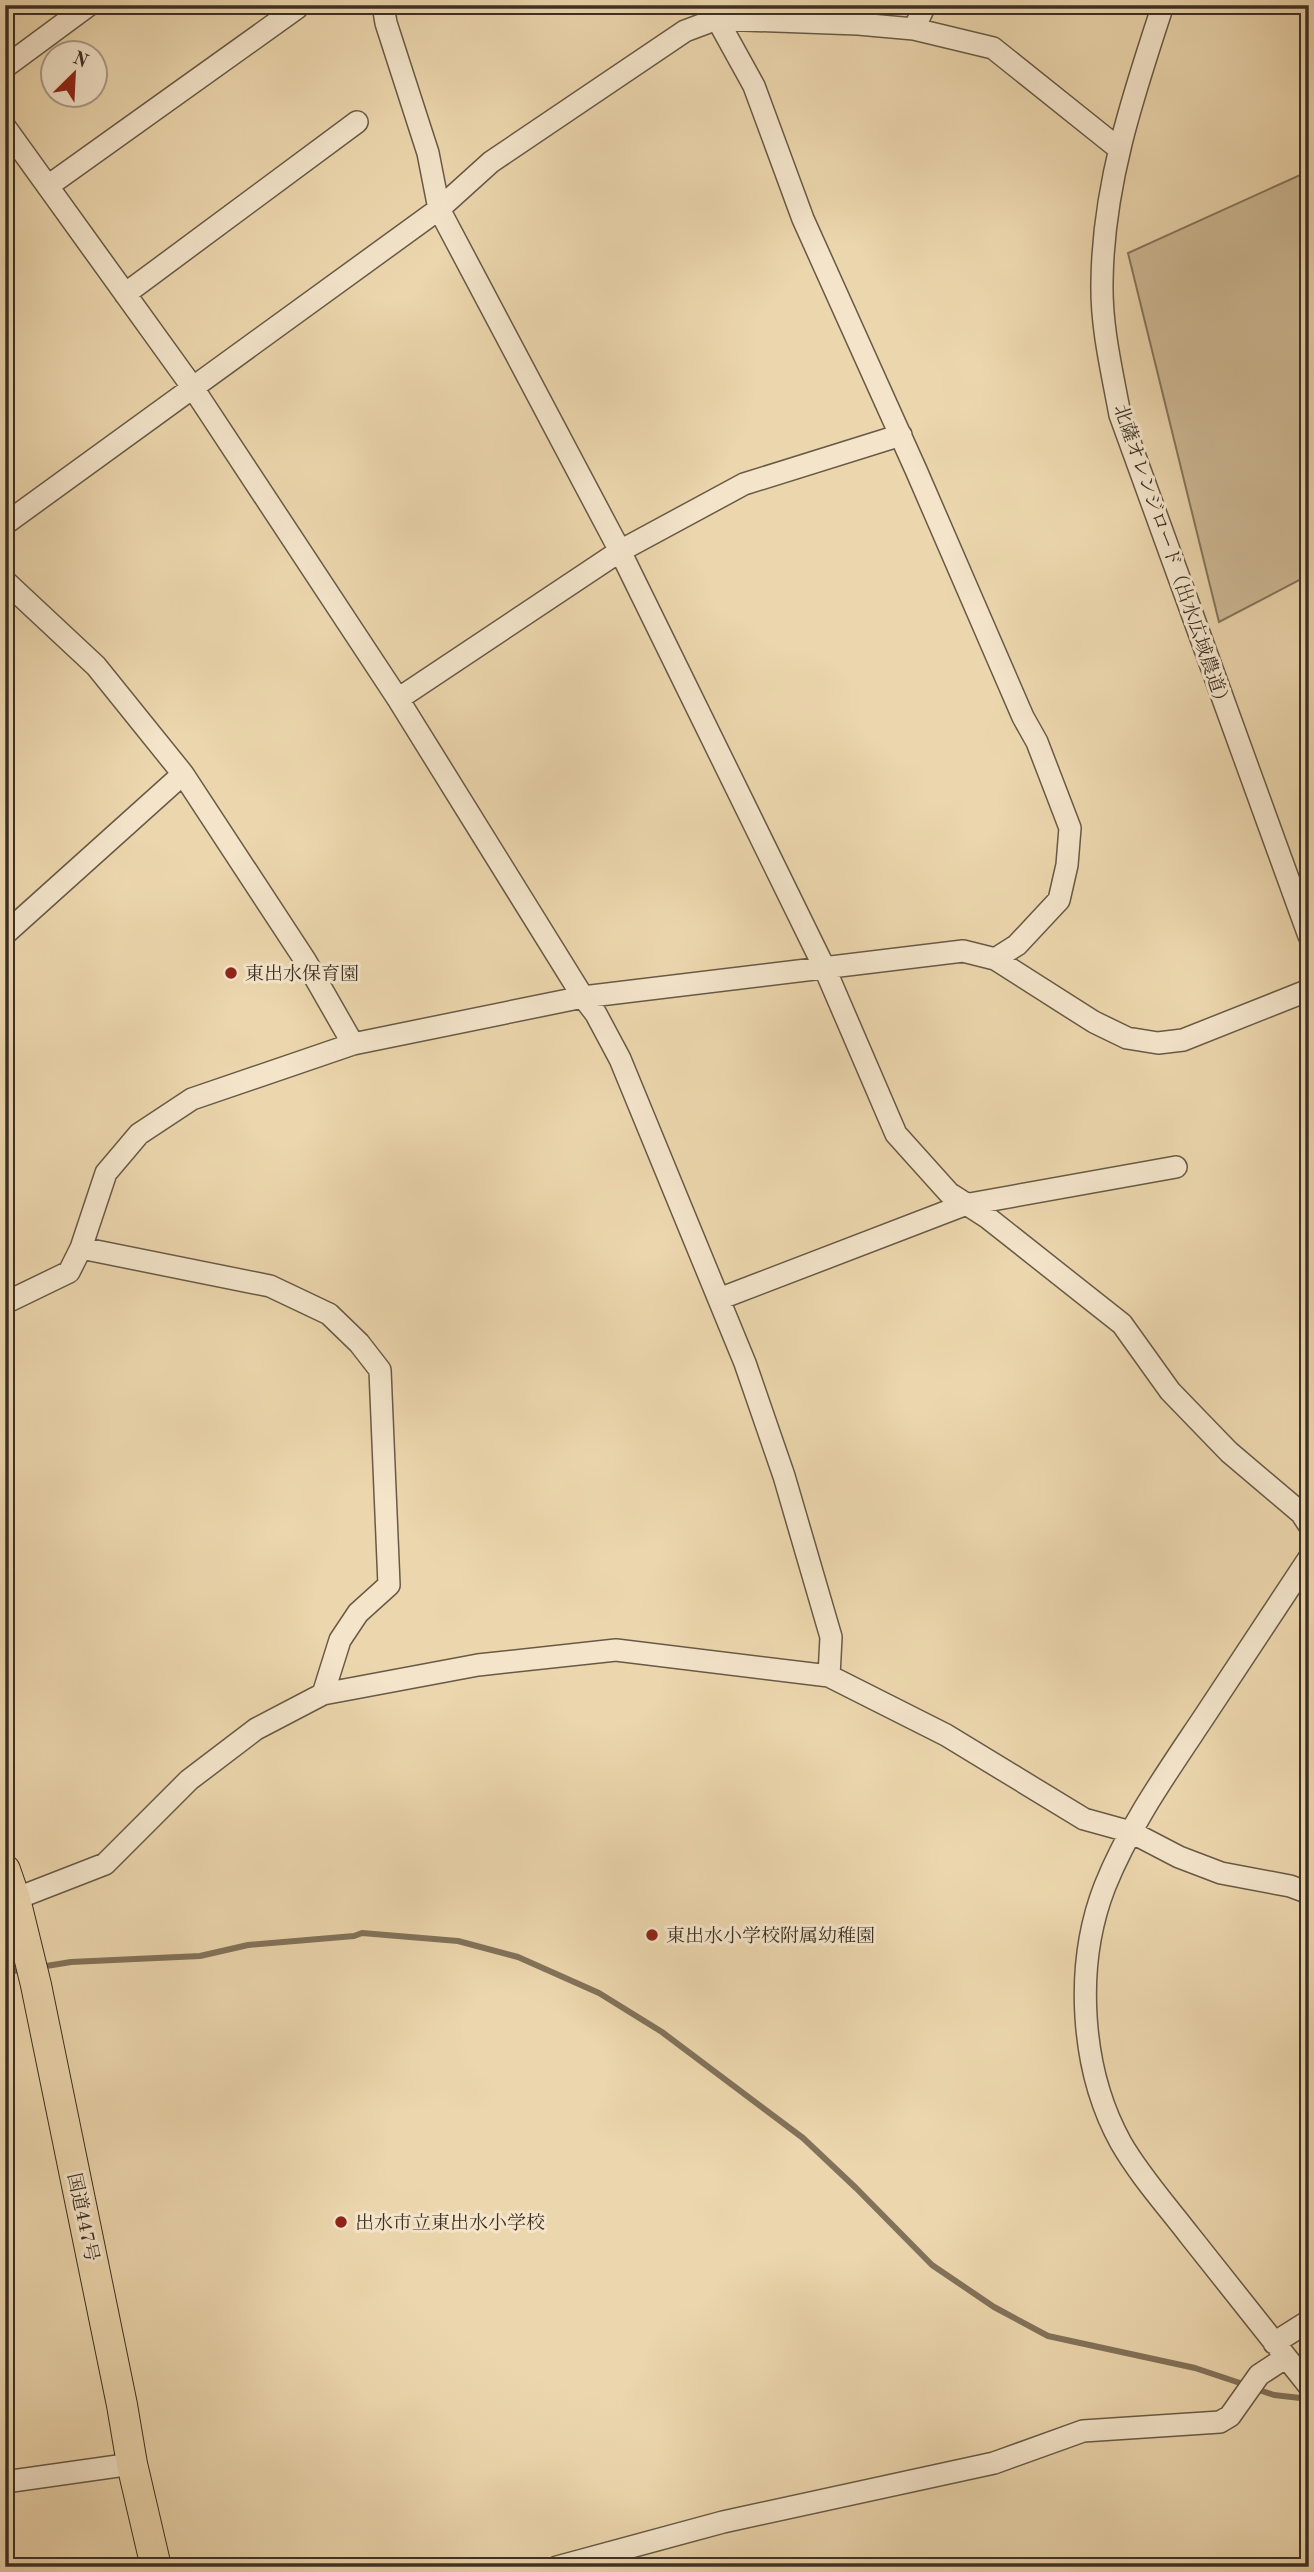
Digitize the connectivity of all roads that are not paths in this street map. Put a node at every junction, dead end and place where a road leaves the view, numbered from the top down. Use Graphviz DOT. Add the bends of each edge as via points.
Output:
graph roads {
  1 [pos="89,5"];
  2 [pos="383,5"];
  3 [pos="925,5"];
  4 [pos="1163,5"];
  5 [pos="297,8"];
  6 [pos="717,19"];
  7 [pos="914,29"];
  8 [pos="5,67"];
  9 [pos="357,122"];
  10 [pos="5,127"];
  11 [pos="1118,148"];
  12 [pos="48,186"];
  13 [pos="439,209"];
  14 [pos="125,294"];
  15 [pos="193,388"];
  16 [pos="901,435"];
  17 [pos="5,524"];
  18 [pos="620,551"];
  19 [pos="5,581"];
  20 [pos="398,699"];
  21 [pos="183,774"];
  22 [pos="5,934"];
  23 [pos="1309,936"];
  24 [pos="995,959"];
  25 [pos="825,969"];
  26 [pos="1309,990"];
  27 [pos="583,998"];
  28 [pos="354,1044"];
  29 [pos="1176,1167"];
  30 [pos="964,1205"];
  31 [pos="81,1248"];
  32 [pos="719,1298"];
  33 [pos="5,1303"];
  34 [pos="1309,1525"];
  35 [pos="1309,1558"];
  36 [pos="829,1676"];
  37 [pos="323,1694"];
  38 [pos="1131,1832"];
  39 [pos="5,1870"];
  40 [pos="1309,1893"];
  41 [pos="15,1899"];
  42 [pos="1309,2321"];
  43 [pos="1280,2351"];
  44 [pos="1307,2383"];
  45 [pos="132,2464"];
  46 [pos="5,2482"];
  47 [pos="156,2567"];
  48 [pos="556,2567"];
  1 -- 8 [label="street"];
  2 -- 13 [label="street" via="428,153"];
  3 -- 7 [label="street"];
  4 -- 11 [label="street, 北薩オレンジロード（出水広域農道）"];
  5 -- 12 [label="street"];
  6 -- 7 [label="street"];
  6 -- 13 [label="street" via="685,32 491,162"];
  6 -- 16 [label="street" via="754,86 803,219"];
  7 -- 11 [label="street" via="993,48"];
  9 -- 14 [label="street"];
  10 -- 12 [label="street"];
  11 -- 23 [label="street, 北薩オレンジロード（出水広域農道）" via="1104,232 1102,284 1120,415"];
  12 -- 14 [label="street"];
  13 -- 15 [label="street"];
  13 -- 18 [label="street"];
  14 -- 15 [label="street"];
  15 -- 17 [label="street"];
  15 -- 20 [label="street"];
  16 -- 18 [label="street" via="744,484"];
  16 -- 24 [label="street" via="1037,742 1070,828 1059,900 1017,945"];
  18 -- 20 [label="street"];
  18 -- 25 [label="street"];
  19 -- 21 [label="street" via="96,666"];
  20 -- 27 [label="street"];
  21 -- 22 [label="street"];
  21 -- 28 [label="street" via="305,960"];
  24 -- 25 [label="street" via="963,951"];
  24 -- 26 [label="street" via="1094,1022 1127,1038 1158,1043 1183,1040"];
  25 -- 27 [label="street"];
  25 -- 30 [label="street" via="896,1134"];
  27 -- 28 [label="street"];
  27 -- 32 [label="street" via="620,1059"];
  28 -- 31 [label="street" via="192,1099 139,1134 106,1172"];
  29 -- 30 [label="street"];
  30 -- 32 [label="street"];
  30 -- 34 [label="street" via="988,1218 1122,1324 1170,1391"];
  31 -- 33 [label="street" via="69,1272"];
  31 -- 37 [label="street" via="270,1286 329,1314 380,1370 389,1586 358,1613 340,1640"];
  32 -- 36 [label="street" via="780,1463 826,1616 831,1637"];
  35 -- 38 [label="street"];
  36 -- 37 [label="street" via="616,1650 478,1665"];
  36 -- 38 [label="street" via="946,1735 1084,1819"];
  37 -- 41 [label="street" via="256,1729 189,1780 105,1864"];
  38 -- 40 [label="street" via="1221,1873"];
  38 -- 43 [label="street" via="1105,1887 1086,1977 1090,2050 1098,2087 1122,2144 1141,2172"];
  39 -- 41 [label="highway, 国道447号"];
  41 -- 45 [label="highway, 国道447号"];
  42 -- 43 [label="street"];
  43 -- 44 [label="street"];
  43 -- 48 [label="street" via="1230,2416 1220,2422 1083,2431 994,2463 723,2522"];
  45 -- 46 [label="street"];
  45 -- 47 [label="highway, 国道447号"];
}
